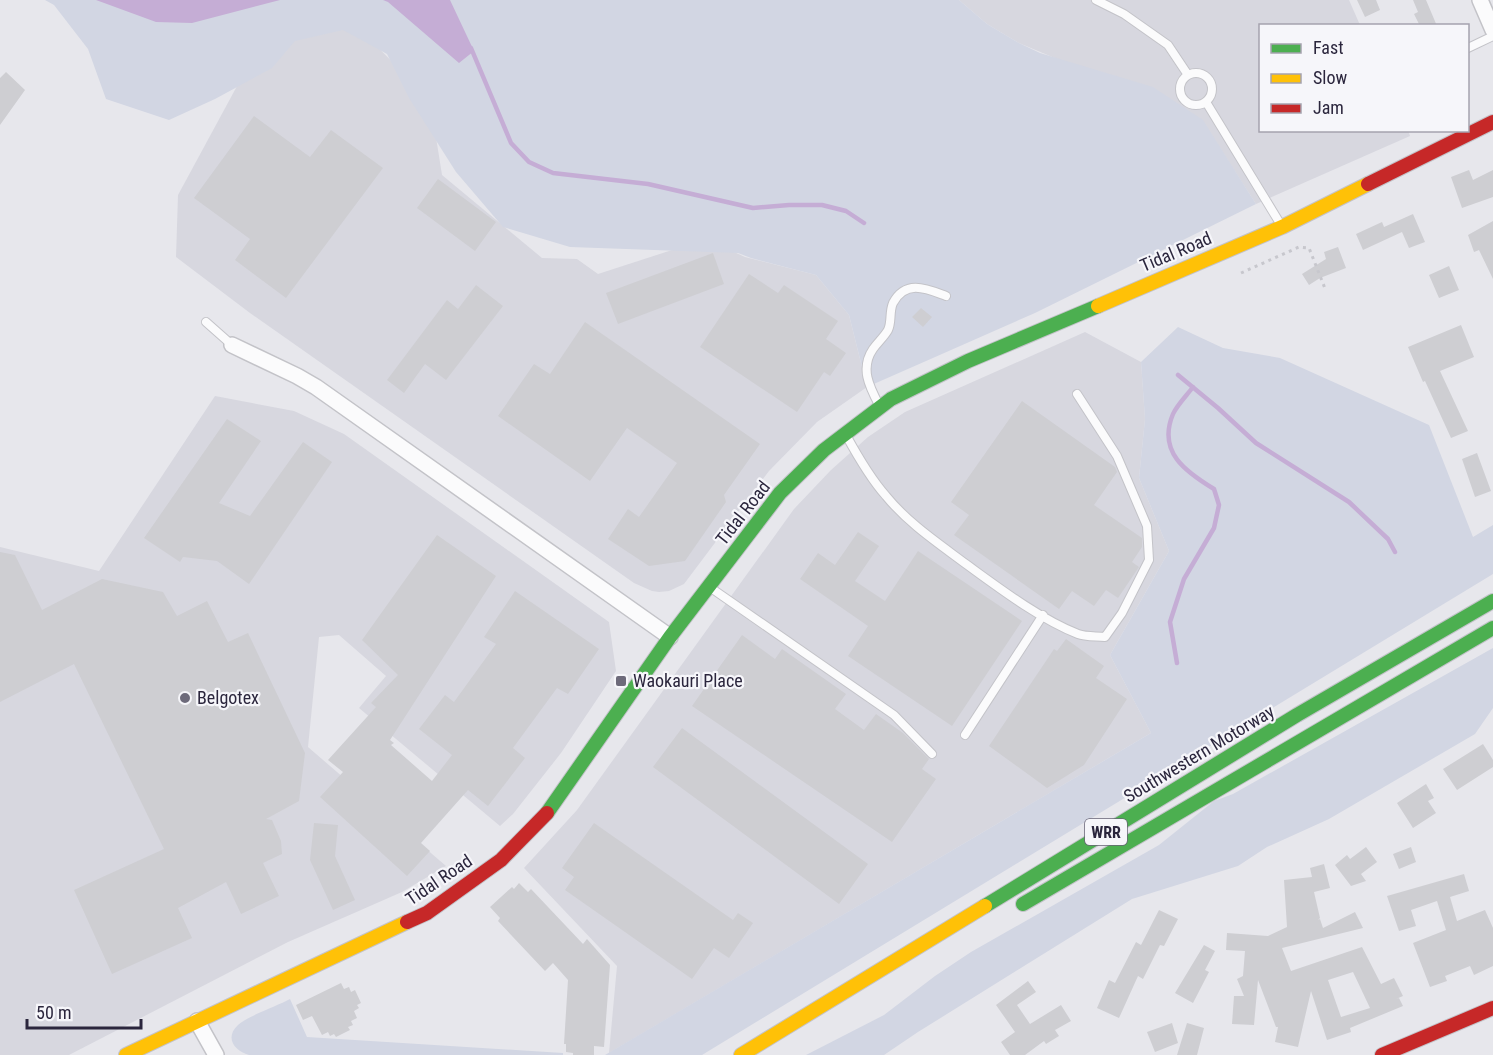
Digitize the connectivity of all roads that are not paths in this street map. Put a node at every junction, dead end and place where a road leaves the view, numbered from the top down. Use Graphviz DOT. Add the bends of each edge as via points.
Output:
graph roads {
  1 [pos="1096,0"];
  2 [pos="1479,0"];
  3 [pos="1493,30"];
  4 [pos="1493,36"];
  5 [pos="1469,47"];
  6 [pos="1188,75"];
  7 [pos="1206,102"];
  8 [pos="1493,122"];
  9 [pos="1282,227"];
  10 [pos="946,296"];
  11 [pos="206,322"];
  12 [pos="232,345"];
  13 [pos="1077,394"];
  14 [pos="880,407"];
  15 [pos="845,434"];
  16 [pos="708,586"];
  17 [pos="1493,599"];
  18 [pos="1043,615"];
  19 [pos="1493,628"];
  20 [pos="670,637"];
  21 [pos="965,735"];
  22 [pos="932,754"];
  23 [pos="1006,914"];
  24 [pos="1493,1008"];
  25 [pos="197,1021"];
  26 [pos="126,1055"];
  27 [pos="216,1055"];
  28 [pos="741,1055"];
  29 [pos="1382,1055"];
  1 -- 6 [label="lane" via="1168,45"];
  2 -- 3 [label="street"];
  4 -- 5 [label="lane"];
  6 -- 7 [label="lane" via="1208,78 1211,93"];
  6 -- 7 [label="lane" via="1181,83 1183,98 1196,105"];
  7 -- 9 [label="lane"];
  8 -- 9 [label="main road, Tidal Road"];
  9 -- 14 [label="main road, Tidal Road" via="968,361"];
  10 -- 14 [label="lane" via="915,287 894,303 889,328 866,366 868,382"];
  11 -- 12 [label="lane"];
  12 -- 20 [label="street" via="316,387"];
  13 -- 18 [label="lane" via="1117,456 1133,491 1148,526 1149,560 1122,614 1105,637 1080,635"];
  14 -- 15 [label="main road, Tidal Road"];
  15 -- 16 [label="main road, Tidal Road" via="780,493"];
  15 -- 18 [label="lane" via="886,497 911,521 1002,590"];
  16 -- 20 [label="main road, Tidal Road"];
  16 -- 22 [label="lane" via="894,715"];
  17 -- 28 [label="main road, Southwestern Motorway / WRR"];
  18 -- 21 [label="lane"];
  19 -- 23 [label="main road, WRR"];
  20 -- 25 [label="main road, Tidal Road" via="544,817 501,860 427,913"];
  24 -- 29 [label="main road"];
  25 -- 26 [label="main road, Tidal Road"];
  25 -- 27 [label="street"];
}
